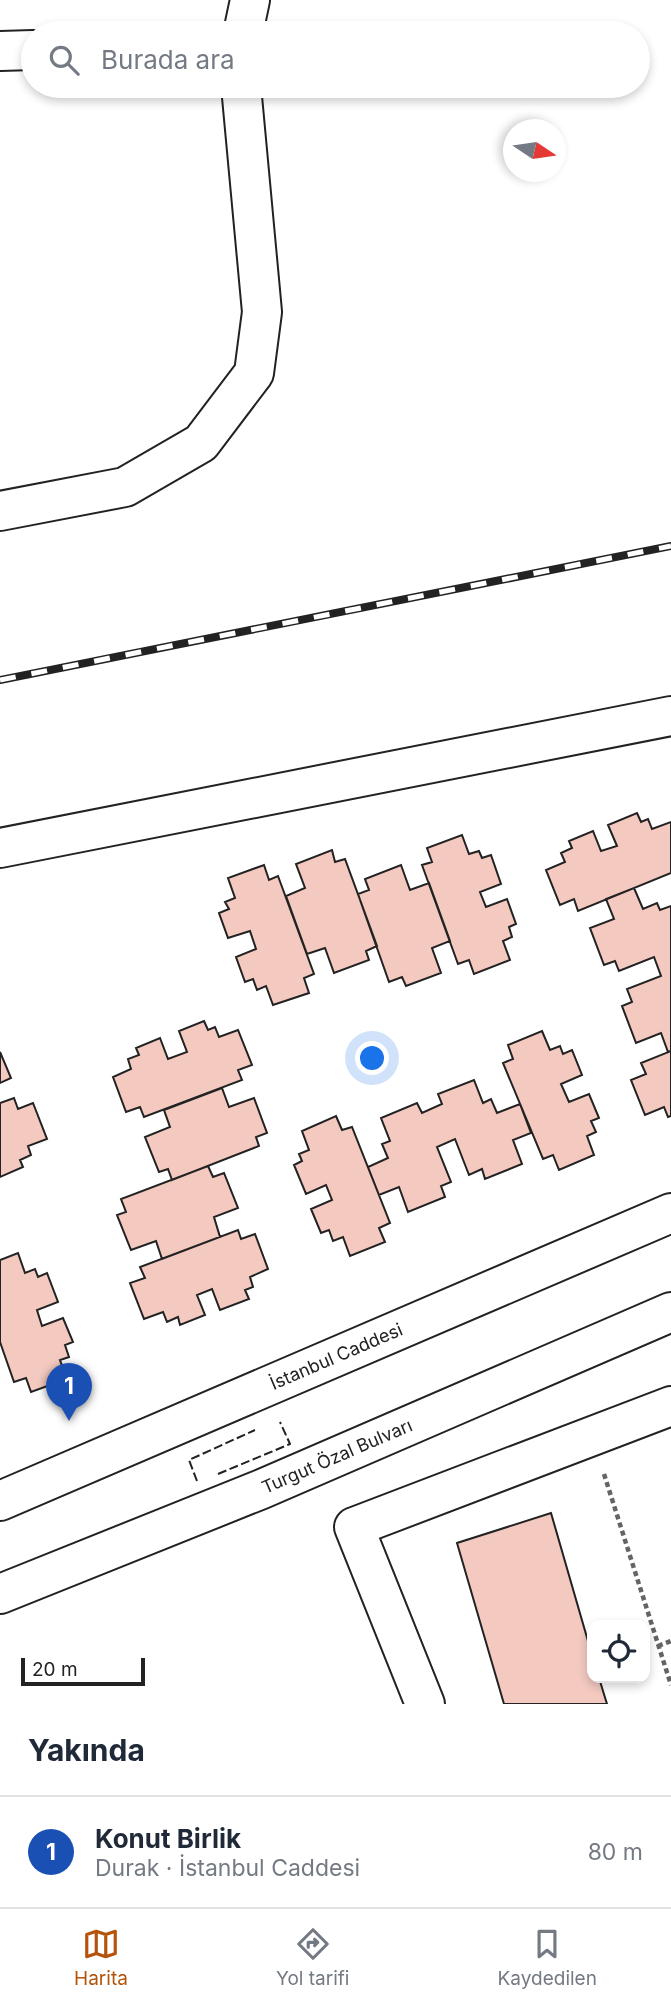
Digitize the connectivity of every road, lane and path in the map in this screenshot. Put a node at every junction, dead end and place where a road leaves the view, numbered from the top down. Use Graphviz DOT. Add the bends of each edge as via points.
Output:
graph roads {
  1 [pos="250,0"];
  2 [pos="246,21"];
  3 [pos="21,50"];
  4 [pos="0,51"];
  5 [pos="242,98"];
  6 [pos="0,511"];
  7 [pos="671,716"];
  8 [pos="0,848"];
  9 [pos="671,1213"];
  10 [pos="671,1312"];
  11 [pos="671,1406"];
  12 [pos="592,1436"];
  13 [pos="0,1502"];
  14 [pos="0,1594"];
  15 [pos="671,1641"];
  16 [pos="658,1646"];
  17 [pos="671,1685"];
  18 [pos="425,1704"];
  1 -- 2 [label="main road"];
  3 -- 4 [label="main road"];
  5 -- 6 [label="main road" via="262,312 254,373 201,443 125,487"];
  7 -- 8 [label="main road"];
  9 -- 13 [label="main road, İstanbul Caddesi"];
  10 -- 14 [label="main road, Turgut Özal Bulvarı" via="262,1489"];
  11 -- 12 [label="main road"];
  12 -- 16 [label="path"];
  12 -- 18 [label="main road" via="354,1527"];
  15 -- 16 [label="path"];
  16 -- 17 [label="path"];
}
